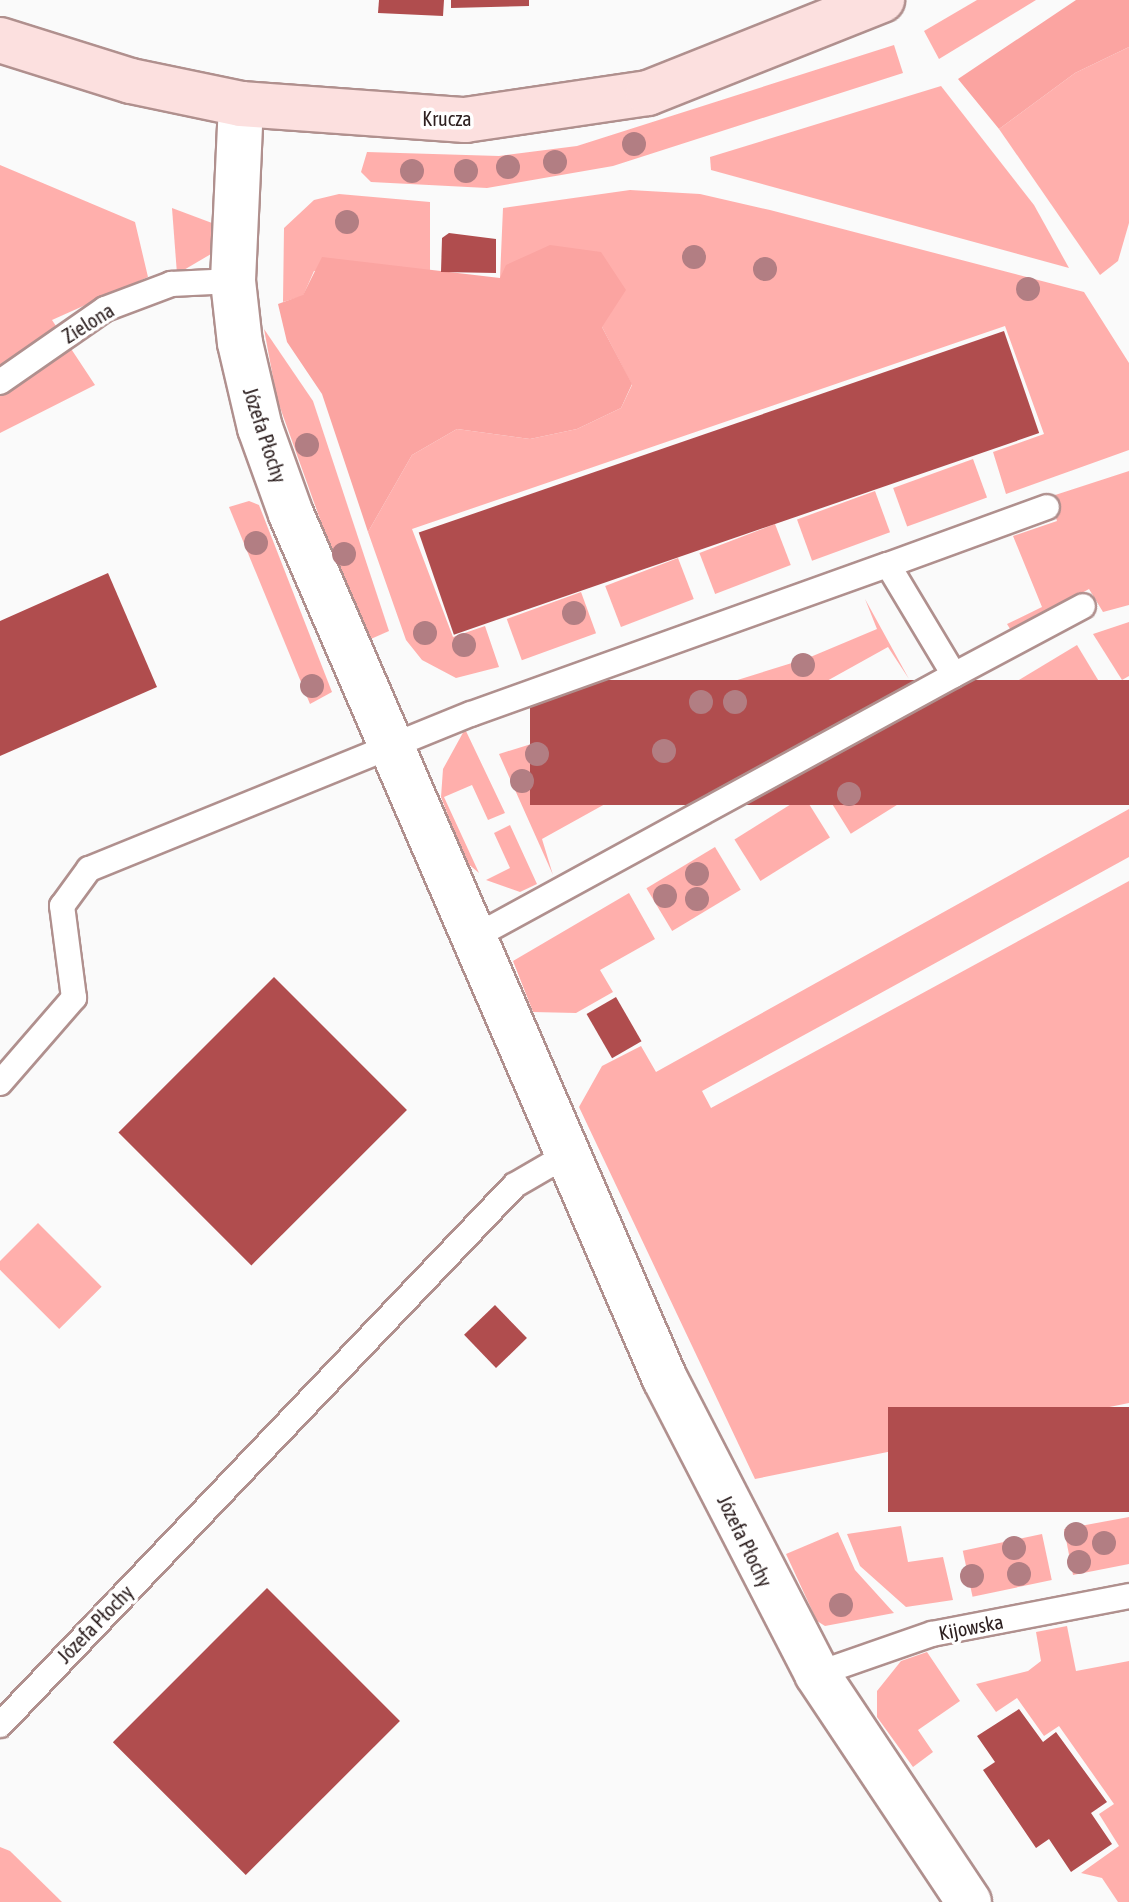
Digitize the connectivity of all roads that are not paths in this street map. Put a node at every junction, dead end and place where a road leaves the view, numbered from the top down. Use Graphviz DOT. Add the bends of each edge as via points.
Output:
graph roads {
  1 [pos="882,0"];
  2 [pos="0,40"];
  3 [pos="241,104"];
  4 [pos="233,281"];
  5 [pos="0,382"];
  6 [pos="1047,507"];
  7 [pos="888,565"];
  8 [pos="1083,606"];
  9 [pos="954,675"];
  10 [pos="387,747"];
  11 [pos="471,939"];
  12 [pos="0,1083"];
  13 [pos="565,1156"];
  14 [pos="1129,1596"];
  15 [pos="817,1674"];
  16 [pos="0,1725"];
  17 [pos="969,1902"];
  1 -- 3 [label="street, Krucza" via="648,93 549,113 437,119"];
  2 -- 3 [label="street, Krucza" via="131,81"];
  3 -- 4 [label="street, Józefa Płochy"];
  4 -- 5 [label="lane, Zielona" via="171,284 105,309"];
  4 -- 10 [label="street, Józefa Płochy" via="260,428"];
  6 -- 7 [label="lane"];
  7 -- 9 [label="lane"];
  7 -- 10 [label="lane"];
  8 -- 9 [label="lane"];
  9 -- 11 [label="lane"];
  10 -- 11 [label="street, Józefa Płochy"];
  10 -- 12 [label="lane" via="75,881 62,906 74,998"];
  11 -- 13 [label="street, Józefa Płochy"];
  13 -- 15 [label="street, Józefa Płochy" via="665,1379"];
  13 -- 16 [label="lane, Józefa Płochy" via="515,1185"];
  14 -- 15 [label="lane, Kijowska" via="932,1634"];
  15 -- 17 [label="street, Józefa Płochy"];
}
